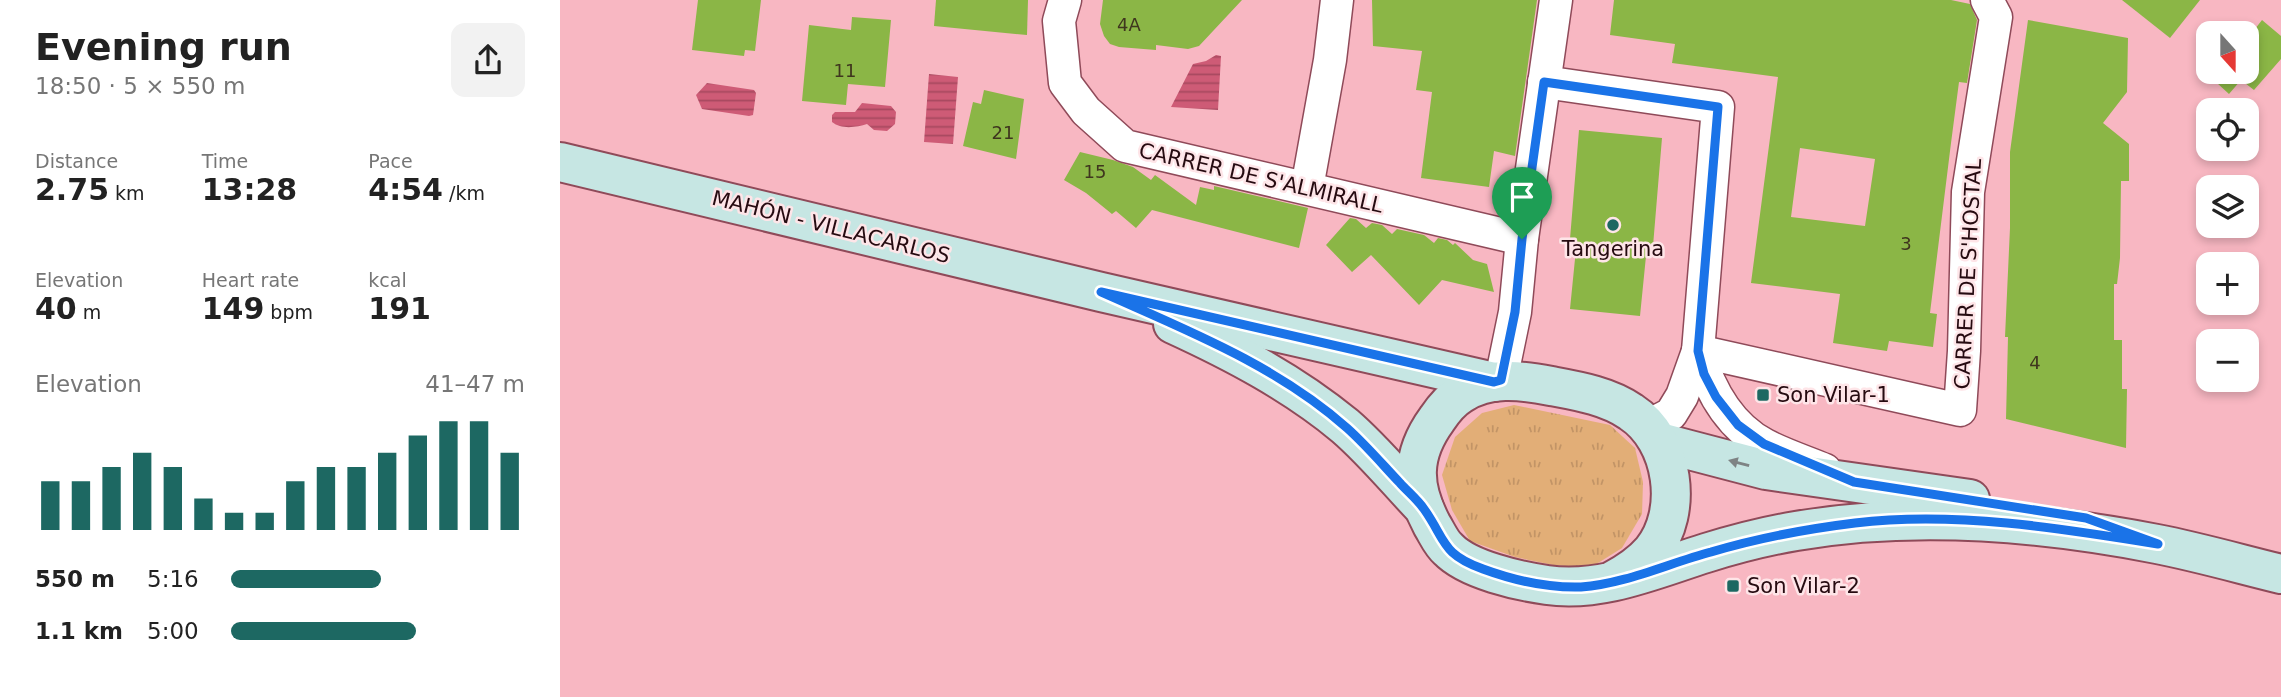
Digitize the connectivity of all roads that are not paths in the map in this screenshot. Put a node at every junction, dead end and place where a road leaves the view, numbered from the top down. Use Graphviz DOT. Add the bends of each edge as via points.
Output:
graph roads {
  1 [pos="1065,0"];
  2 [pos="1337,0"];
  3 [pos="1556,0"];
  4 [pos="1987,0"];
  5 [pos="1544,82"];
  6 [pos="560,162"];
  7 [pos="1307,188"];
  8 [pos="1522,239"];
  9 [pos="1101,292"];
  10 [pos="1698,351"];
  11 [pos="1497,381"];
  12 [pos="1653,434"];
  13 [pos="1854,482"];
  14 [pos="1423,508"];
  15 [pos="2158,544"];
  16 [pos="2281,574"];
  17 [pos="1612,581"];
  1 -- 7 [label="street, CARRER DE S'ALMIRALL" via="1059,21 1065,83 1086,111 1125,146"];
  2 -- 7 [label="street"];
  3 -- 5 [label="street"];
  4 -- 10 [label="street, CARRER DE S'HOSTAL" via="1996,17 1968,192 1960,410"];
  5 -- 8 [label="street"];
  5 -- 10 [label="street" via="1718,107"];
  6 -- 9 [label="main road, MAHÓN - VILLACARLOS"];
  7 -- 8 [label="street, CARRER DE S'ALMIRALL"];
  8 -- 11 [label="street" via="1515,312"];
  9 -- 11 [label="main road"];
  9 -- 14 [label="main road" via="1265,369 1346,428"];
  10 -- 12 [label="street" via="1682,396"];
  10 -- 13 [label="street" via="1716,397 1738,425 1764,444"];
  11 -- 12 [label="main road" via="1528,381 1610,400 1633,412"];
  11 -- 14 [label="main road" via="1460,394 1433,424 1417,463"];
  13 -- 12 [label="main road, one-way" via="1766,470"];
  12 -- 17 [label="main road" via="1668,464 1670,512 1654,549"];
  13 -- 15 [label="main road" via="2086,518"];
  14 -- 17 [label="main road" via="1449,551 1484,570 1550,586 1582,587"];
  15 -- 16 [label="main road"];
  15 -- 17 [label="main road" via="2084,532 1896,519 1795,531"];
}
